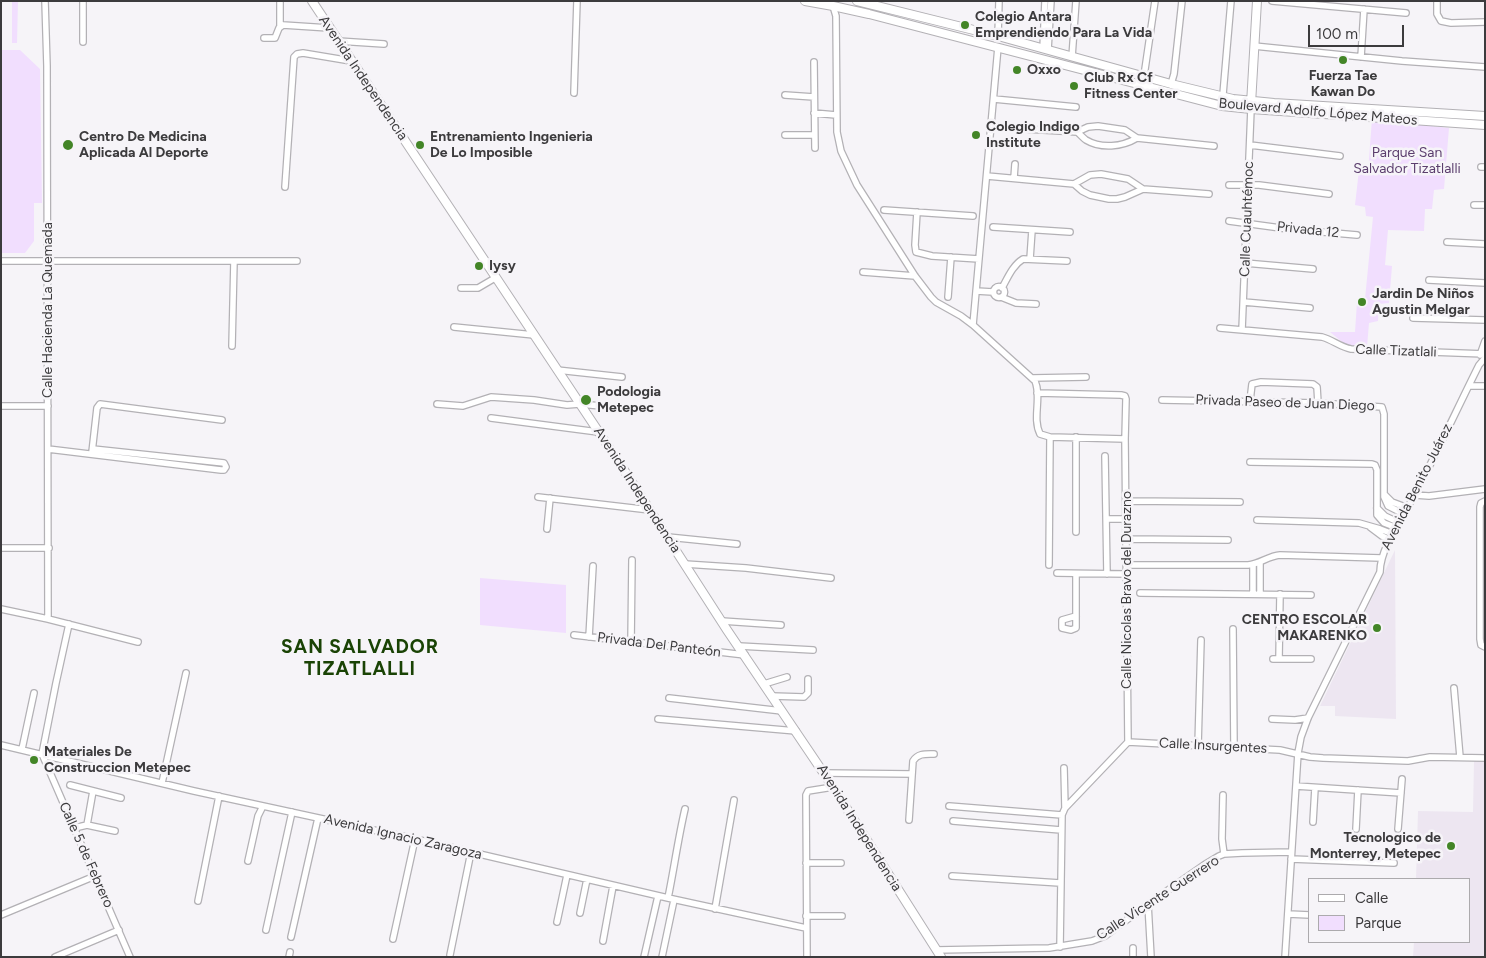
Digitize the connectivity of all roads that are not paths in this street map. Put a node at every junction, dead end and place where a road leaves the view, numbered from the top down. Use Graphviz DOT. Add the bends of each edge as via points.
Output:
graph roads {
  1 [pos="46,1"];
  2 [pos="83,1"];
  3 [pos="280,1"];
  4 [pos="312,1"];
  5 [pos="577,1"];
  6 [pos="805,1"];
  7 [pos="857,1"];
  8 [pos="999,1"];
  9 [pos="1045,1"];
  10 [pos="1051,1"];
  11 [pos="1076,1"];
  12 [pos="1155,1"];
  13 [pos="1182,1"];
  14 [pos="1231,1"];
  15 [pos="1257,1"];
  16 [pos="1272,1"];
  17 [pos="1436,1"];
  18 [pos="836,4"];
  19 [pos="1364,9"];
  20 [pos="1406,13"];
  21 [pos="1485,22"];
  22 [pos="280,27"];
  23 [pos="329,28"];
  24 [pos="998,36"];
  25 [pos="264,38"];
  26 [pos="338,41"];
  27 [pos="83,42"];
  28 [pos="384,44"];
  29 [pos="1254,46"];
  30 [pos="998,47"];
  31 [pos="1045,49"];
  32 [pos="1072,56"];
  33 [pos="1361,57"];
  34 [pos="351,62"];
  35 [pos="814,62"];
  36 [pos="1485,67"];
  37 [pos="1144,76"];
  38 [pos="1171,84"];
  39 [pos="574,93"];
  40 [pos="785,95"];
  41 [pos="1223,96"];
  42 [pos="814,97"];
  43 [pos="994,99"];
  44 [pos="1251,105"];
  45 [pos="1222,106"];
  46 [pos="1076,107"];
  47 [pos="1418,112"];
  48 [pos="814,113"];
  49 [pos="836,114"];
  50 [pos="1485,116"];
  51 [pos="1417,120"];
  52 [pos="1485,125"];
  53 [pos="991,127"];
  54 [pos="1077,132"];
  55 [pos="785,135"];
  56 [pos="814,135"];
  57 [pos="1136,138"];
  58 [pos="1250,145"];
  59 [pos="1214,146"];
  60 [pos="815,148"];
  61 [pos="1340,156"];
  62 [pos="1016,164"];
  63 [pos="987,176"];
  64 [pos="1014,178"];
  65 [pos="1074,184"];
  66 [pos="1229,185"];
  67 [pos="1249,185"];
  68 [pos="285,187"];
  69 [pos="1142,190"];
  70 [pos="1209,194"];
  71 [pos="1329,194"];
  72 [pos="1474,205"];
  73 [pos="1485,205"];
  74 [pos="884,210"];
  75 [pos="917,212"];
  76 [pos="973,216"];
  77 [pos="1229,221"];
  78 [pos="1247,223"];
  79 [pos="993,227"];
  80 [pos="1032,230"];
  81 [pos="1070,232"];
  82 [pos="1357,235"];
  83 [pos="1447,242"];
  84 [pos="1485,244"];
  85 [pos="951,257"];
  86 [pos="1030,258"];
  87 [pos="979,259"];
  88 [pos="48,261"];
  89 [pos="234,261"];
  90 [pos="297,261"];
  91 [pos="1067,261"];
  92 [pos="1,262"];
  93 [pos="1245,263"];
  94 [pos="1313,269"];
  95 [pos="863,272"];
  96 [pos="915,276"];
  97 [pos="495,278"];
  98 [pos="1429,280"];
  99 [pos="1485,284"];
  100 [pos="461,288"];
  101 [pos="1002,288"];
  102 [pos="976,291"];
  103 [pos="993,292"];
  104 [pos="1002,297"];
  105 [pos="948,298"];
  106 [pos="1244,302"];
  107 [pos="1036,304"];
  108 [pos="1310,308"];
  109 [pos="1413,318"];
  110 [pos="1485,320"];
  111 [pos="973,325"];
  112 [pos="454,327"];
  113 [pos="1220,328"];
  114 [pos="1242,330"];
  115 [pos="534,335"];
  116 [pos="1485,341"];
  117 [pos="232,346"];
  118 [pos="1483,355"];
  119 [pos="557,370"];
  120 [pos="622,377"];
  121 [pos="1086,377"];
  122 [pos="1032,378"];
  123 [pos="1469,386"];
  124 [pos="1485,386"];
  125 [pos="1037,393"];
  126 [pos="1162,400"];
  127 [pos="1250,402"];
  128 [pos="1318,403"];
  129 [pos="437,404"];
  130 [pos="580,404"];
  131 [pos="1,406"];
  132 [pos="48,406"];
  133 [pos="632,409"];
  134 [pos="491,418"];
  135 [pos="222,420"];
  136 [pos="598,432"];
  137 [pos="1050,437"];
  138 [pos="1076,437"];
  139 [pos="1125,439"];
  140 [pos="48,448"];
  141 [pos="92,452"];
  142 [pos="1105,456"];
  143 [pos="164,460"];
  144 [pos="1250,462"];
  145 [pos="1485,489"];
  146 [pos="1384,494"];
  147 [pos="1415,495"];
  148 [pos="538,497"];
  149 [pos="550,498"];
  150 [pos="1127,501"];
  151 [pos="1485,501"];
  152 [pos="1240,502"];
  153 [pos="1408,508"];
  154 [pos="650,510"];
  155 [pos="1404,514"];
  156 [pos="1106,519"];
  157 [pos="1126,519"];
  158 [pos="1257,520"];
  159 [pos="1398,525"];
  160 [pos="547,529"];
  161 [pos="1076,532"];
  162 [pos="668,537"];
  163 [pos="1392,537"];
  164 [pos="1127,539"];
  165 [pos="1228,540"];
  166 [pos="737,544"];
  167 [pos="1,548"];
  168 [pos="49,548"];
  169 [pos="1382,558"];
  170 [pos="632,560"];
  171 [pos="1260,563"];
  172 [pos="685,564"];
  173 [pos="1049,564"];
  174 [pos="1127,565"];
  175 [pos="1253,565"];
  176 [pos="593,566"];
  177 [pos="1058,573"];
  178 [pos="1076,574"];
  179 [pos="1107,574"];
  180 [pos="1127,574"];
  181 [pos="1482,577"];
  182 [pos="831,578"];
  183 [pos="1140,593"];
  184 [pos="1252,594"];
  185 [pos="1260,594"];
  186 [pos="1280,594"];
  187 [pos="1311,595"];
  188 [pos="1,609"];
  189 [pos="1076,616"];
  190 [pos="48,619"];
  191 [pos="722,621"];
  192 [pos="69,624"];
  193 [pos="781,625"];
  194 [pos="1233,629"];
  195 [pos="574,635"];
  196 [pos="590,637"];
  197 [pos="1201,640"];
  198 [pos="138,642"];
  199 [pos="631,642"];
  200 [pos="739,646"];
  201 [pos="1485,647"];
  202 [pos="813,650"];
  203 [pos="745,655"];
  204 [pos="1311,660"];
  205 [pos="186,673"];
  206 [pos="787,677"];
  207 [pos="808,680"];
  208 [pos="764,684"];
  209 [pos="1454,688"];
  210 [pos="34,693"];
  211 [pos="772,696"];
  212 [pos="669,698"];
  213 [pos="782,711"];
  214 [pos="1308,718"];
  215 [pos="658,719"];
  216 [pos="1272,719"];
  217 [pos="796,731"];
  218 [pos="1128,742"];
  219 [pos="1,745"];
  220 [pos="1198,746"];
  221 [pos="1234,748"];
  222 [pos="22,749"];
  223 [pos="42,754"];
  224 [pos="934,754"];
  225 [pos="1298,754"];
  226 [pos="1460,757"];
  227 [pos="1485,758"];
  228 [pos="1064,768"];
  229 [pos="824,773"];
  230 [pos="912,774"];
  231 [pos="1402,779"];
  232 [pos="162,783"];
  233 [pos="70,785"];
  234 [pos="1296,786"];
  235 [pos="834,787"];
  236 [pos="1315,788"];
  237 [pos="1358,790"];
  238 [pos="92,791"];
  239 [pos="1401,793"];
  240 [pos="1223,795"];
  241 [pos="220,796"];
  242 [pos="121,798"];
  243 [pos="734,800"];
  244 [pos="263,806"];
  245 [pos="949,806"];
  246 [pos="1065,808"];
  247 [pos="685,809"];
  248 [pos="292,812"];
  249 [pos="1062,815"];
  250 [pos="318,818"];
  251 [pos="908,820"];
  252 [pos="952,821"];
  253 [pos="1313,822"];
  254 [pos="87,825"];
  255 [pos="74,828"];
  256 [pos="1356,829"];
  257 [pos="1061,830"];
  258 [pos="1398,830"];
  259 [pos="115,832"];
  260 [pos="415,839"];
  261 [pos="471,852"];
  262 [pos="1292,852"];
  263 [pos="1224,854"];
  264 [pos="1291,859"];
  265 [pos="248,861"];
  266 [pos="842,862"];
  267 [pos="806,863"];
  268 [pos="1394,863"];
  269 [pos="567,874"];
  270 [pos="94,876"];
  271 [pos="952,876"];
  272 [pos="587,879"];
  273 [pos="1060,883"];
  274 [pos="613,886"];
  275 [pos="658,896"];
  276 [pos="671,899"];
  277 [pos="198,901"];
  278 [pos="1148,904"];
  279 [pos="715,909"];
  280 [pos="580,913"];
  281 [pos="1288,914"];
  282 [pos="1,915"];
  283 [pos="1308,915"];
  284 [pos="806,916"];
  285 [pos="842,916"];
  286 [pos="557,922"];
  287 [pos="806,928"];
  288 [pos="118,930"];
  289 [pos="266,930"];
  290 [pos="291,937"];
  291 [pos="393,939"];
  292 [pos="603,941"];
  293 [pos="1060,947"];
  294 [pos="1133,948"];
  295 [pos="938,953"];
  296 [pos="450,955"];
  297 [pos="55,957"];
  298 [pos="130,957"];
  299 [pos="644,957"];
  300 [pos="662,957"];
  301 [pos="807,957"];
  302 [pos="1133,957"];
  303 [pos="1151,957"];
  304 [pos="1285,957"];
  1 -- 88 [label="street, Calle Hacienda La Quemada"];
  2 -- 27 [label="street"];
  3 -- 22 [label="street"];
  4 -- 23 [label="street, Avenida Independencia"];
  5 -- 39 [label="street"];
  6 -- 18 [label="street, Boulevard Adolfo López Mateos"];
  7 -- 24 [label="street, Boulevard Adolfo López Mateos"];
  8 -- 24 [label="street"];
  9 -- 31 [label="street"];
  10 -- 31 [label="street"];
  11 -- 32 [label="street"];
  12 -- 37 [label="street"];
  13 -- 38 [label="street"];
  14 -- 41 [label="street"];
  15 -- 29 [label="street"];
  16 -- 19 [label="street"];
  17 -- 21 [label="street" via="1441,21"];
  18 -- 30 [label="street, Boulevard Adolfo López Mateos"];
  18 -- 49 [label="street"];
  19 -- 20 [label="street"];
  19 -- 33 [label="street"];
  22 -- 23 [label="street"];
  22 -- 25 [label="street" via="275,38"];
  23 -- 26 [label="street, Avenida Independencia"];
  24 -- 31 [label="street, Boulevard Adolfo López Mateos"];
  26 -- 28 [label="street"];
  26 -- 34 [label="street, Avenida Independencia"];
  29 -- 33 [label="street"];
  29 -- 44 [label="street"];
  30 -- 43 [label="street"];
  30 -- 45 [label="street, Boulevard Adolfo López Mateos"];
  31 -- 32 [label="street, Boulevard Adolfo López Mateos"];
  32 -- 37 [label="street, Boulevard Adolfo López Mateos"];
  33 -- 36 [label="street"];
  34 -- 68 [label="street" via="303,53 294,57"];
  34 -- 97 [label="street, Avenida Independencia"];
  35 -- 42 [label="street"];
  37 -- 38 [label="street, Boulevard Adolfo López Mateos"];
  38 -- 41 [label="street, Boulevard Adolfo López Mateos"];
  40 -- 42 [label="street"];
  41 -- 44 [label="street, Boulevard Adolfo López Mateos"];
  41 -- 45 [label="street"];
  42 -- 48 [label="street"];
  43 -- 46 [label="street"];
  43 -- 53 [label="street"];
  44 -- 45 [label="street, Boulevard Adolfo López Mateos"];
  44 -- 47 [label="street, Boulevard Adolfo López Mateos"];
  44 -- 51 [label="street, Boulevard Adolfo López Mateos"];
  44 -- 58 [label="street, Calle Cuauhtémoc"];
  47 -- 50 [label="street, Boulevard Adolfo López Mateos"];
  47 -- 51 [label="street"];
  48 -- 49 [label="street"];
  48 -- 56 [label="street"];
  49 -- 96 [label="street" via="841,151 849,170"];
  51 -- 52 [label="street, Boulevard Adolfo López Mateos"];
  53 -- 54 [label="street"];
  53 -- 63 [label="street"];
  54 -- 57 [label="street" via="1098,126 1125,130"];
  54 -- 57 [label="street" via="1086,140 1109,146 1128,143"];
  55 -- 56 [label="street"];
  56 -- 60 [label="street"];
  57 -- 59 [label="street"];
  58 -- 61 [label="street"];
  58 -- 67 [label="street, Calle Cuauhtémoc"];
  62 -- 64 [label="street"];
  63 -- 64 [label="street"];
  63 -- 87 [label="street"];
  64 -- 65 [label="street"];
  65 -- 69 [label="street" via="1090,195 1109,199"];
  65 -- 69 [label="street" via="1090,175 1101,174 1128,179"];
  66 -- 67 [label="street"];
  67 -- 71 [label="street"];
  67 -- 78 [label="street, Calle Cuauhtémoc"];
  69 -- 70 [label="street"];
  72 -- 73 [label="street"];
  74 -- 75 [label="street"];
  75 -- 76 [label="street"];
  75 -- 85 [label="street" via="916,252"];
  77 -- 78 [label="street, Privada 12"];
  78 -- 82 [label="street, Privada 12"];
  78 -- 93 [label="street, Calle Cuauhtémoc"];
  79 -- 80 [label="street"];
  80 -- 81 [label="street"];
  80 -- 86 [label="street"];
  83 -- 84 [label="street"];
  85 -- 87 [label="street"];
  85 -- 105 [label="street"];
  86 -- 91 [label="street"];
  86 -- 101 [label="street" via="1019,262"];
  87 -- 102 [label="street"];
  88 -- 89 [label="street"];
  88 -- 92 [label="street"];
  88 -- 132 [label="street, Calle Hacienda La Quemada"];
  89 -- 90 [label="street"];
  89 -- 117 [label="street"];
  93 -- 94 [label="street"];
  93 -- 106 [label="street, Calle Cuauhtémoc"];
  95 -- 96 [label="street"];
  96 -- 111 [label="street" via="930,298"];
  97 -- 100 [label="street" via="478,288"];
  97 -- 115 [label="street, Avenida Independencia"];
  98 -- 99 [label="street"];
  101 -- 103 [label="street" via="999,286"];
  101 -- 104 [label="street"];
  102 -- 103 [label="street"];
  102 -- 111 [label="street"];
  103 -- 104 [label="street" via="996,297"];
  104 -- 107 [label="street" via="1016,303"];
  106 -- 108 [label="street"];
  106 -- 114 [label="street, Calle Cuauhtémoc"];
  109 -- 110 [label="street"];
  111 -- 122 [label="street"];
  112 -- 115 [label="street"];
  113 -- 114 [label="street, Calle Tizatlali"];
  114 -- 118 [label="street, Calle Tizatlali" via="1322,337 1351,349"];
  115 -- 119 [label="street, Avenida Independencia"];
  116 -- 118 [label="street, Avenida Benito Juárez"];
  118 -- 123 [label="street, Avenida Benito Juárez"];
  119 -- 120 [label="street"];
  119 -- 130 [label="street, Avenida Independencia"];
  121 -- 122 [label="street"];
  122 -- 125 [label="street"];
  123 -- 124 [label="street"];
  123 -- 147 [label="street, Avenida Benito Juárez"];
  125 -- 137 [label="street" via="1037,426 1040,434"];
  125 -- 139 [label="street, Calle Nicolas Bravo del Durazno" via="1125,396"];
  126 -- 127 [label="street, Privada Paseo de Juan Diego"];
  127 -- 128 [label="street, Privada Paseo de Juan Diego"];
  127 -- 128 [label="street" via="1252,384 1261,382 1313,384 1317,387"];
  128 -- 146 [label="street, Privada Paseo de Juan Diego" via="1379,406 1384,409"];
  129 -- 130 [label="street" via="463,406 491,397"];
  130 -- 133 [label="street"];
  130 -- 136 [label="street, Avenida Independencia"];
  131 -- 132 [label="street"];
  132 -- 140 [label="street, Calle Hacienda La Quemada"];
  134 -- 136 [label="street"];
  135 -- 141 [label="street" via="100,404"];
  136 -- 154 [label="street, Avenida Independencia"];
  137 -- 138 [label="street"];
  137 -- 173 [label="street"];
  138 -- 139 [label="street"];
  138 -- 161 [label="street"];
  139 -- 150 [label="street, Calle Nicolas Bravo del Durazno"];
  140 -- 141 [label="street"];
  140 -- 168 [label="street, Calle Hacienda La Quemada"];
  141 -- 143 [label="street"];
  142 -- 156 [label="street"];
  143 -- 143 [label="street" via="221,470 226,467 224,463"];
  144 -- 159 [label="street" via="1375,465 1377,515 1381,520"];
  145 -- 147 [label="street"];
  146 -- 153 [label="street" via="1392,502"];
  146 -- 155 [label="street" via="1388,506"];
  147 -- 153 [label="street, Avenida Benito Juárez"];
  148 -- 149 [label="street"];
  149 -- 154 [label="street"];
  149 -- 160 [label="street"];
  150 -- 152 [label="street"];
  150 -- 157 [label="street, Calle Nicolas Bravo del Durazno"];
  151 -- 181 [label="street" via="1480,507"];
  153 -- 155 [label="street, Avenida Benito Juárez"];
  154 -- 162 [label="street, Avenida Independencia"];
  155 -- 159 [label="street, Avenida Benito Juárez"];
  156 -- 157 [label="street"];
  156 -- 179 [label="street"];
  157 -- 164 [label="street, Calle Nicolas Bravo del Durazno"];
  158 -- 163 [label="street" via="1355,523"];
  159 -- 163 [label="street, Avenida Benito Juárez"];
  162 -- 166 [label="street"];
  162 -- 172 [label="street, Avenida Independencia"];
  163 -- 169 [label="street, Avenida Benito Juárez"];
  164 -- 165 [label="street"];
  164 -- 174 [label="street, Calle Nicolas Bravo del Durazno"];
  167 -- 168 [label="street"];
  168 -- 190 [label="street, Calle Hacienda La Quemada"];
  169 -- 171 [label="street" via="1280,555"];
  169 -- 214 [label="street, Avenida Benito Juárez" via="1380,572"];
  170 -- 199 [label="street"];
  171 -- 175 [label="street"];
  171 -- 185 [label="street"];
  172 -- 182 [label="street"];
  172 -- 191 [label="street, Avenida Independencia"];
  174 -- 175 [label="street"];
  174 -- 180 [label="street, Calle Nicolas Bravo del Durazno"];
  175 -- 184 [label="street"];
  176 -- 196 [label="street"];
  177 -- 178 [label="street"];
  178 -- 179 [label="street"];
  178 -- 189 [label="street"];
  179 -- 180 [label="street"];
  180 -- 218 [label="street, Calle Nicolas Bravo del Durazno"];
  181 -- 201 [label="street" via="1480,639"];
  183 -- 184 [label="street"];
  184 -- 185 [label="street"];
  185 -- 186 [label="street"];
  186 -- 187 [label="street"];
  186 -- 204 [label="street" via="1276,659"];
  188 -- 190 [label="street"];
  190 -- 192 [label="street"];
  191 -- 193 [label="street"];
  191 -- 200 [label="street, Avenida Independencia"];
  192 -- 198 [label="street"];
  192 -- 223 [label="street"];
  194 -- 221 [label="street"];
  195 -- 196 [label="street, Privada Del Panteón"];
  196 -- 199 [label="street, Privada Del Panteón"];
  197 -- 220 [label="street"];
  199 -- 203 [label="street, Privada Del Panteón"];
  200 -- 202 [label="street"];
  200 -- 203 [label="street, Avenida Independencia"];
  203 -- 208 [label="street, Avenida Independencia"];
  205 -- 232 [label="street"];
  206 -- 208 [label="street"];
  207 -- 211 [label="street" via="808,693 804,697"];
  208 -- 211 [label="street, Avenida Independencia"];
  209 -- 226 [label="street"];
  210 -- 222 [label="street"];
  211 -- 213 [label="street, Avenida Independencia"];
  212 -- 213 [label="street"];
  213 -- 217 [label="street, Avenida Independencia"];
  214 -- 216 [label="street"];
  214 -- 225 [label="street, Avenida Benito Juárez"];
  215 -- 217 [label="street"];
  217 -- 229 [label="street, Avenida Independencia"];
  218 -- 220 [label="street, Calle Insurgentes"];
  218 -- 246 [label="street"];
  219 -- 222 [label="street, Avenida Ignacio Zaragoza"];
  220 -- 221 [label="street, Calle Insurgentes"];
  221 -- 225 [label="street, Calle Insurgentes"];
  222 -- 223 [label="street, Avenida Ignacio Zaragoza"];
  223 -- 232 [label="street, Avenida Ignacio Zaragoza"];
  223 -- 255 [label="street, Calle 5 de Febrero"];
  224 -- 230 [label="street" via="916,756"];
  225 -- 226 [label="street, Calle Insurgentes" via="1408,761 1426,757"];
  225 -- 234 [label="street, Avenida Benito Juárez"];
  226 -- 227 [label="street, Calle Insurgentes"];
  228 -- 246 [label="street"];
  229 -- 230 [label="street"];
  229 -- 235 [label="street, Avenida Independencia"];
  230 -- 251 [label="street"];
  231 -- 239 [label="street"];
  232 -- 241 [label="street, Avenida Ignacio Zaragoza"];
  233 -- 238 [label="street"];
  234 -- 236 [label="street"];
  234 -- 262 [label="street, Avenida Benito Juárez"];
  235 -- 267 [label="street" via="806,793"];
  235 -- 295 [label="street, Avenida Independencia"];
  236 -- 237 [label="street"];
  236 -- 253 [label="street"];
  237 -- 239 [label="street"];
  237 -- 256 [label="street"];
  238 -- 242 [label="street"];
  238 -- 254 [label="street"];
  239 -- 258 [label="street"];
  240 -- 263 [label="street"];
  241 -- 244 [label="street, Avenida Ignacio Zaragoza"];
  241 -- 277 [label="street"];
  243 -- 279 [label="street"];
  244 -- 248 [label="street, Avenida Ignacio Zaragoza"];
  244 -- 265 [label="street"];
  245 -- 249 [label="street"];
  246 -- 249 [label="street"];
  247 -- 276 [label="street"];
  248 -- 250 [label="street, Avenida Ignacio Zaragoza"];
  248 -- 289 [label="street"];
  249 -- 257 [label="street"];
  250 -- 260 [label="street, Avenida Ignacio Zaragoza"];
  250 -- 290 [label="street"];
  252 -- 257 [label="street"];
  254 -- 255 [label="street"];
  254 -- 259 [label="street"];
  255 -- 270 [label="street, Calle 5 de Febrero"];
  257 -- 273 [label="street"];
  260 -- 261 [label="street, Avenida Ignacio Zaragoza"];
  260 -- 291 [label="street"];
  261 -- 269 [label="street, Avenida Ignacio Zaragoza"];
  261 -- 296 [label="street"];
  262 -- 263 [label="street, Calle Vicente Guerrero"];
  262 -- 264 [label="street, Avenida Benito Juárez"];
  263 -- 278 [label="street, Calle Vicente Guerrero"];
  264 -- 268 [label="street"];
  264 -- 281 [label="street, Avenida Benito Juárez"];
  266 -- 267 [label="street"];
  267 -- 284 [label="street"];
  269 -- 272 [label="street, Avenida Ignacio Zaragoza"];
  269 -- 286 [label="street"];
  270 -- 282 [label="street"];
  270 -- 288 [label="street, Calle 5 de Febrero"];
  271 -- 273 [label="street"];
  272 -- 274 [label="street, Avenida Ignacio Zaragoza"];
  272 -- 280 [label="street"];
  273 -- 293 [label="street"];
  274 -- 275 [label="street, Avenida Ignacio Zaragoza"];
  274 -- 292 [label="street"];
  275 -- 276 [label="street, Avenida Ignacio Zaragoza"];
  275 -- 299 [label="street"];
  276 -- 279 [label="street, Avenida Ignacio Zaragoza"];
  276 -- 300 [label="street"];
  278 -- 293 [label="street, Calle Vicente Guerrero" via="1100,939"];
  278 -- 303 [label="street"];
  279 -- 287 [label="street, Avenida Ignacio Zaragoza"];
  281 -- 283 [label="street"];
  281 -- 304 [label="street, Avenida Benito Juárez"];
  284 -- 285 [label="street"];
  284 -- 287 [label="street"];
  287 -- 301 [label="street"];
  288 -- 297 [label="street"];
  288 -- 298 [label="street, Calle 5 de Febrero"];
  293 -- 295 [label="street, Calle Vicente Guerrero"];
  294 -- 302 [label="street"];
}
